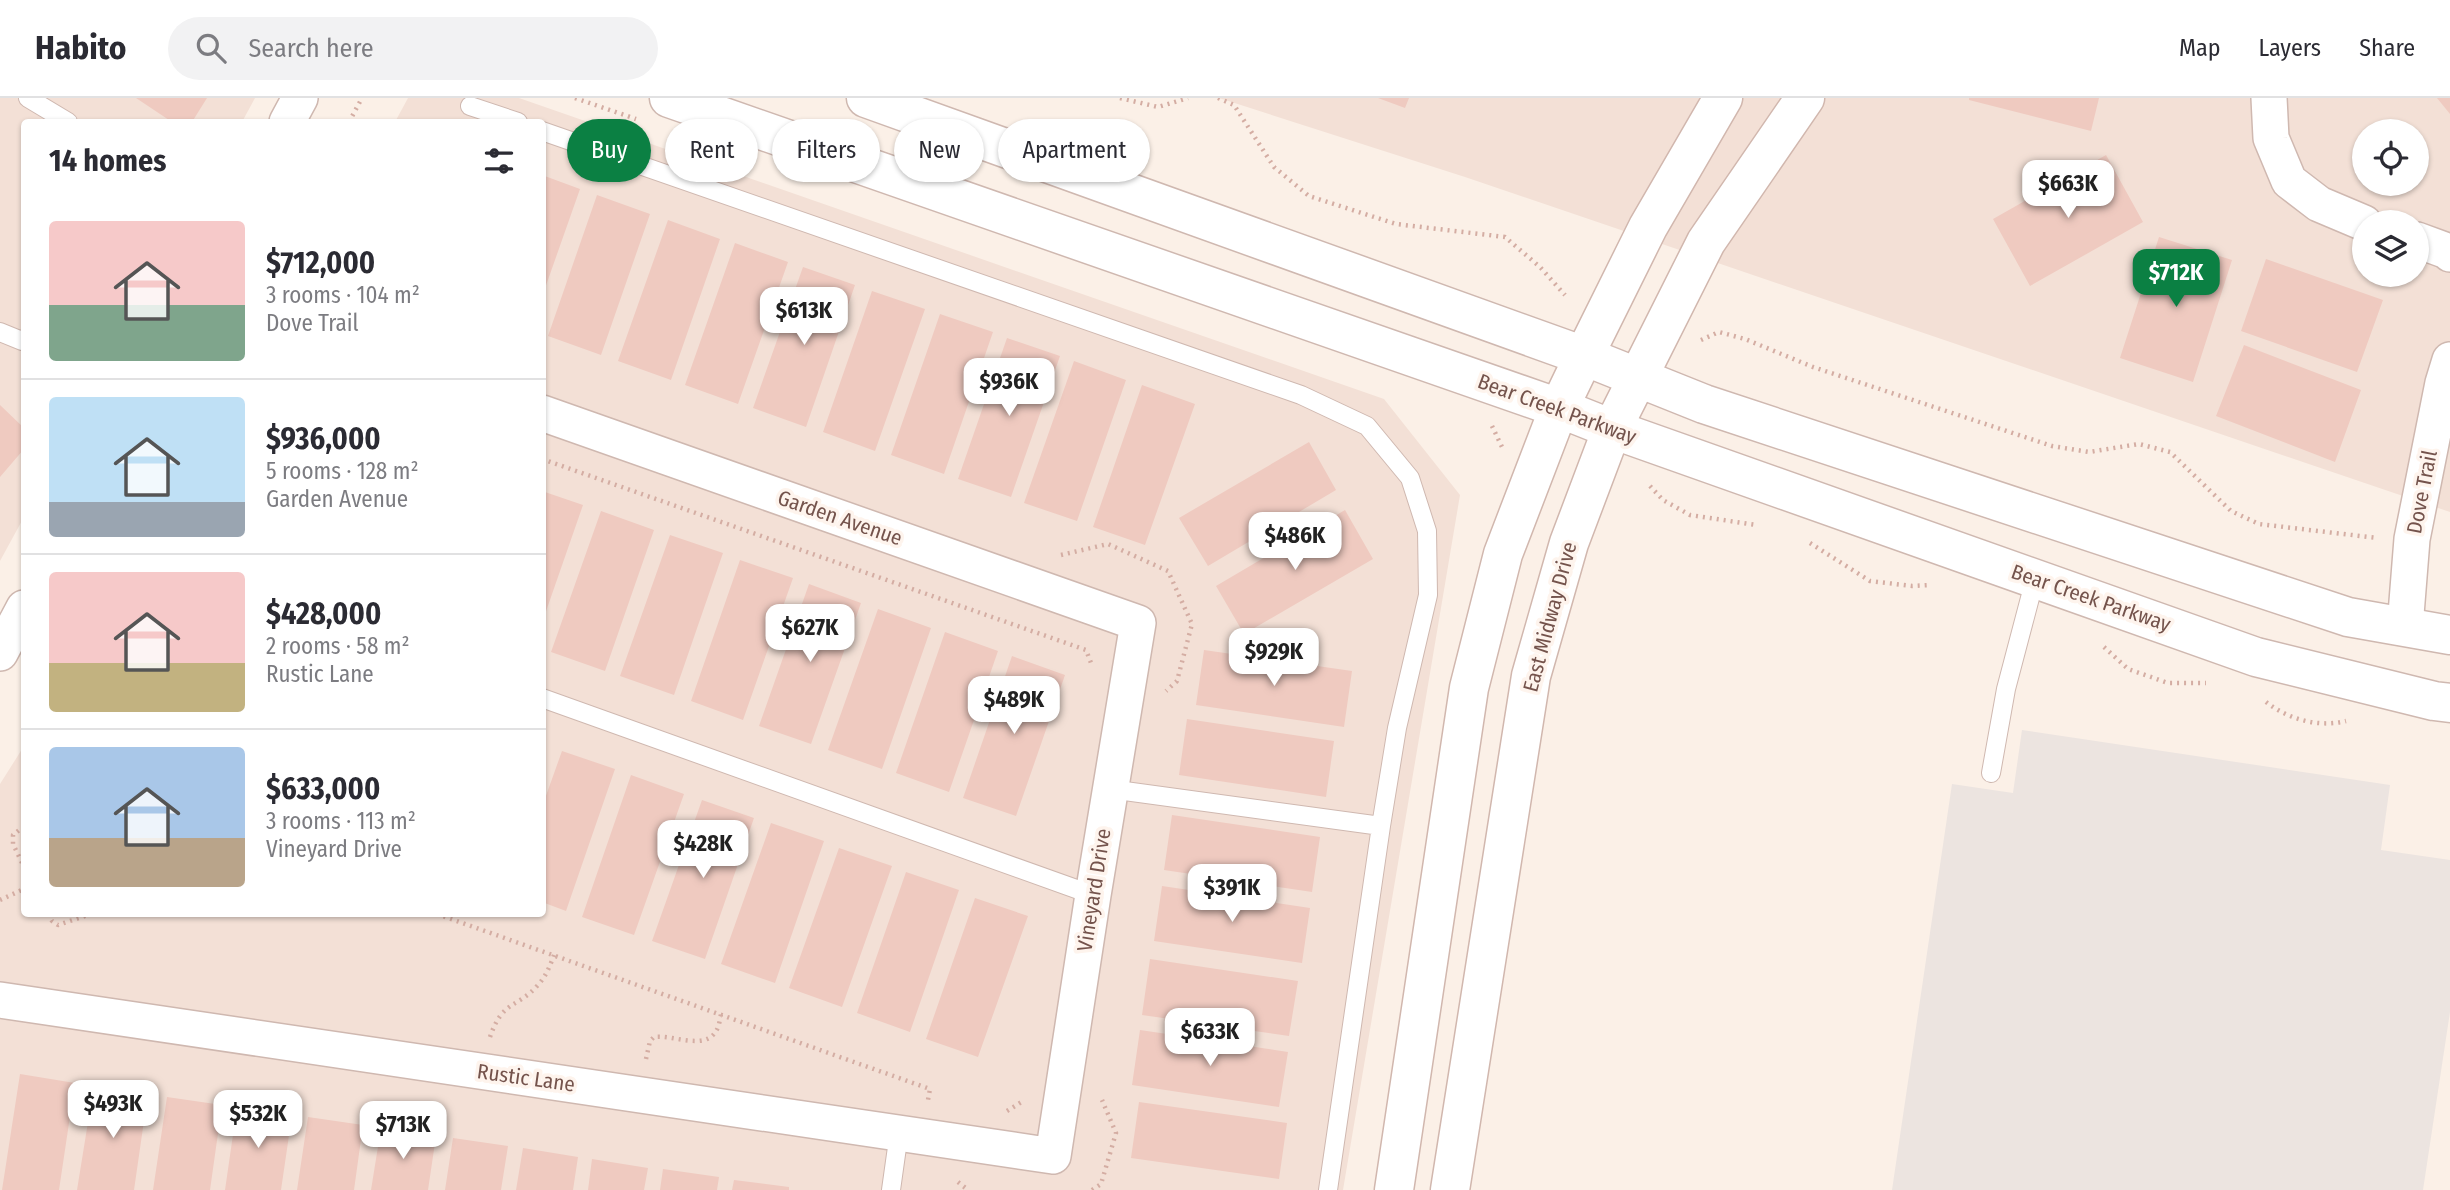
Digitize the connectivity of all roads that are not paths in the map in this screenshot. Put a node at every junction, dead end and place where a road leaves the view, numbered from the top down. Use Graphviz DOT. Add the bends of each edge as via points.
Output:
graph roads {
  1 [pos="28,98"];
  2 [pos="300,98"];
  3 [pos="866,98"];
  4 [pos="1723,98"];
  5 [pos="1805,98"];
  6 [pos="2269,98"];
  7 [pos="470,106"];
  8 [pos="655,109"];
  9 [pos="63,119"];
  10 [pos="289,119"];
  11 [pos="509,119"];
  12 [pos="546,132"];
  13 [pos="2352,218"];
  14 [pos="2429,244"];
  15 [pos="2450,254"];
  16 [pos="0,332"];
  17 [pos="21,341"];
  18 [pos="1584,356"];
  19 [pos="2450,360"];
  20 [pos="1636,379"];
  21 [pos="1559,408"];
  22 [pos="546,418"];
  23 [pos="1612,429"];
  24 [pos="2035,579"];
  25 [pos="21,614"];
  26 [pos="1138,624"];
  27 [pos="2404,627"];
  28 [pos="2450,635"];
  29 [pos="0,653"];
  30 [pos="546,699"];
  31 [pos="2450,702"];
  32 [pos="1991,773"];
  33 [pos="1111,789"];
  34 [pos="1381,826"];
  35 [pos="1093,895"];
  36 [pos="1,1004"];
  37 [pos="900,1133"];
  38 [pos="1053,1156"];
  39 [pos="891,1190"];
  40 [pos="1328,1190"];
  41 [pos="1394,1190"];
  42 [pos="1450,1190"];
  1 -- 9 [label="lane"];
  2 -- 10 [label="street"];
  3 -- 18 [label="street"];
  4 -- 18 [label="street" via="1648,226"];
  5 -- 20 [label="street, East Midway Drive" via="1706,242"];
  6 -- 13 [label="street" via="2272,138 2289,181 2319,204"];
  7 -- 11 [label="lane"];
  8 -- 21 [label="street, Bear Creek Parkway"];
  12 -- 34 [label="lane" via="1301,395 1367,426 1410,478 1427,531 1428,595 1397,728"];
  14 -- 15 [label="street"];
  16 -- 17 [label="lane"];
  18 -- 20 [label="street"];
  18 -- 21 [label="street"];
  19 -- 27 [label="street, Dove Trail" via="2412,539"];
  20 -- 23 [label="street, East Midway Drive"];
  20 -- 27 [label="street" via="2348,617"];
  21 -- 23 [label="street, Bear Creek Parkway"];
  21 -- 41 [label="street" via="1503,554 1469,688"];
  22 -- 26 [label="street, Garden Avenue"];
  23 -- 24 [label="street, Bear Creek Parkway"];
  23 -- 42 [label="street, East Midway Drive" via="1569,543 1531,676"];
  24 -- 31 [label="street, Bear Creek Parkway" via="2256,657"];
  24 -- 32 [label="lane" via="2006,689"];
  25 -- 29 [label="street"];
  26 -- 33 [label="street, Vineyard Drive"];
  27 -- 28 [label="street"];
  30 -- 35 [label="lane"];
  33 -- 34 [label="lane"];
  33 -- 35 [label="street, Vineyard Drive"];
  34 -- 40 [label="lane"];
  35 -- 38 [label="street, Vineyard Drive"];
  36 -- 37 [label="street, Rustic Lane"];
  37 -- 38 [label="street, Rustic Lane"];
  37 -- 39 [label="lane"];
}
